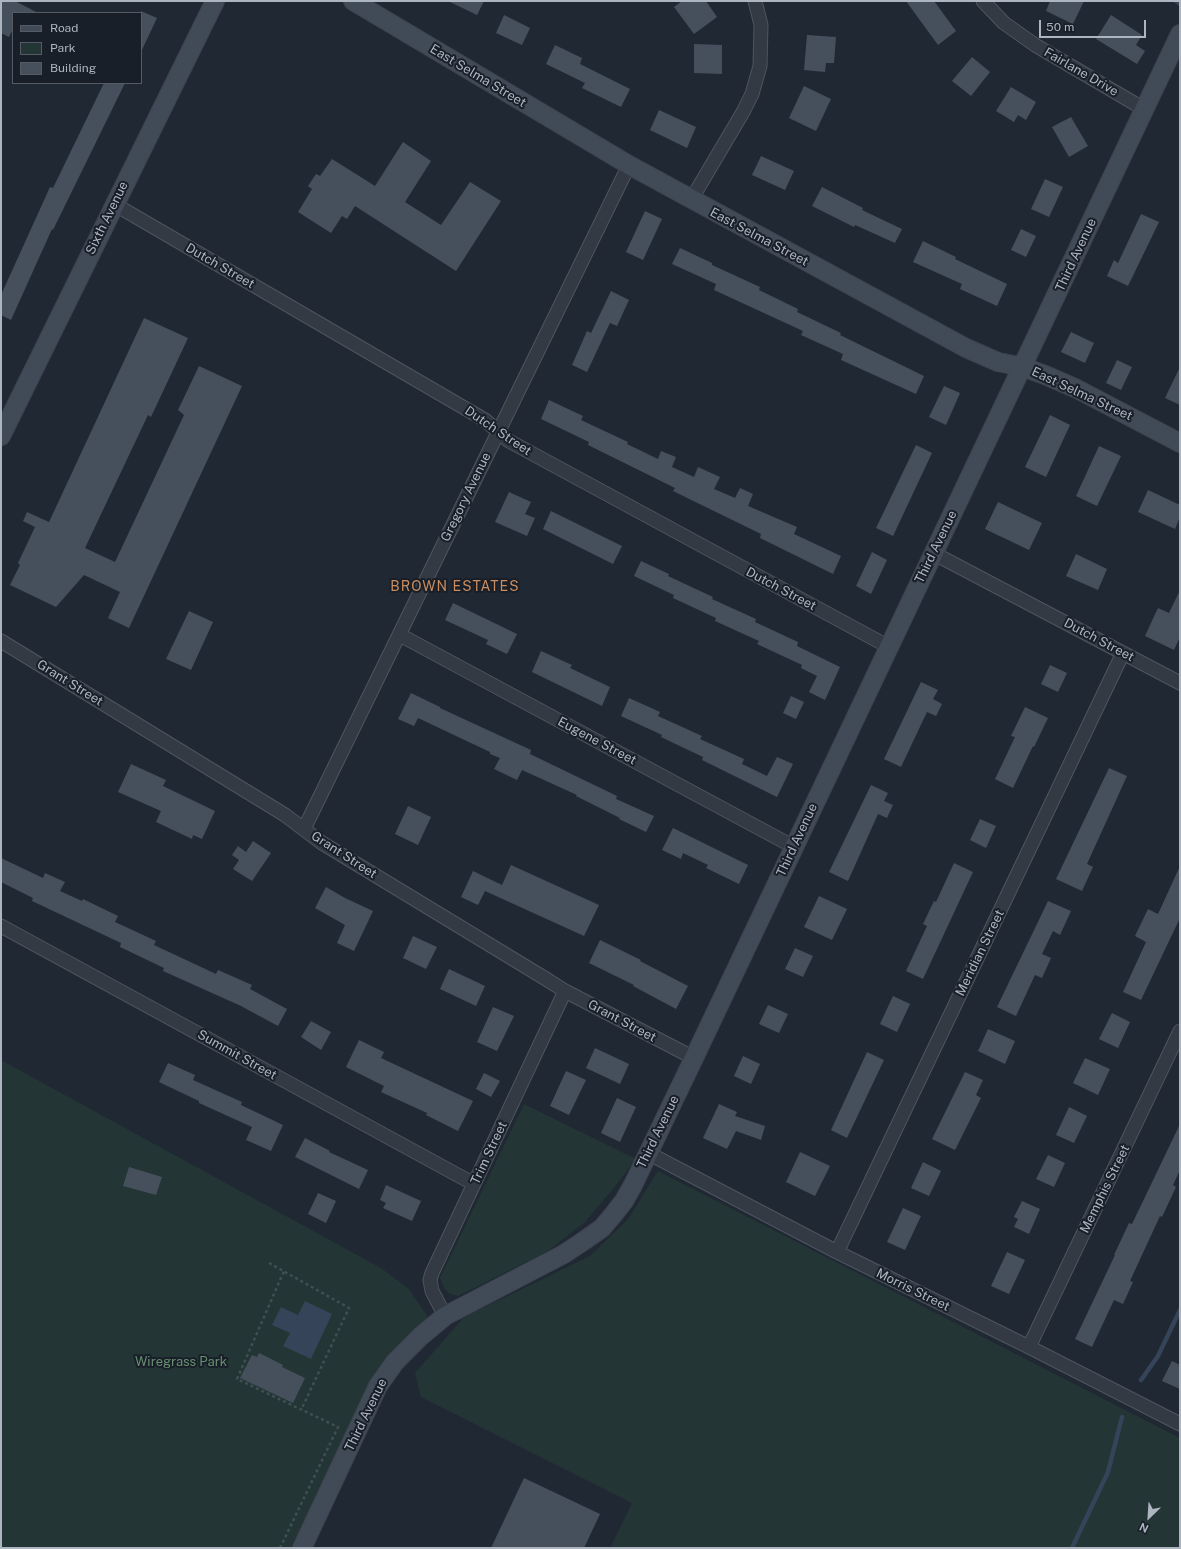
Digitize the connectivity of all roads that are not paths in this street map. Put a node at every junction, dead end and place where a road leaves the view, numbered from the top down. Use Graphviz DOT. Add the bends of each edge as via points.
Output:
graph roads {
  1 [pos="215,1"];
  2 [pos="353,1"];
  3 [pos="755,1"];
  4 [pos="983,1"];
  5 [pos="1180,34"];
  6 [pos="1144,109"];
  7 [pos="629,165"];
  8 [pos="691,200"];
  9 [pos="114,204"];
  10 [pos="1023,367"];
  11 [pos="498,432"];
  12 [pos="1,436"];
  13 [pos="1180,443"];
  14 [pos="933,553"];
  15 [pos="400,635"];
  16 [pos="1,641"];
  17 [pos="888,647"];
  18 [pos="1123,653"];
  19 [pos="1180,683"];
  20 [pos="304,829"];
  21 [pos="794,847"];
  22 [pos="1,926"];
  23 [pos="566,991"];
  24 [pos="1180,1030"];
  25 [pos="694,1058"];
  26 [pos="648,1154"];
  27 [pos="474,1184"];
  28 [pos="837,1252"];
  29 [pos="445,1316"];
  30 [pos="1029,1347"];
  31 [pos="1180,1424"];
  32 [pos="302,1548"];
  1 -- 9 [label="street, Sixth Avenue"];
  2 -- 7 [label="street, East Selma Street"];
  3 -- 8 [label="street" via="761,25 760,66 752,94"];
  4 -- 6 [label="street, Fairlane Drive" via="1004,23 1035,45"];
  5 -- 6 [label="street, Third Avenue"];
  6 -- 10 [label="street, Third Avenue"];
  7 -- 8 [label="street, East Selma Street"];
  7 -- 11 [label="street, Gregory Avenue"];
  8 -- 10 [label="street, East Selma Street" via="966,348 998,362"];
  9 -- 11 [label="street, Dutch Street" via="485,420"];
  9 -- 12 [label="street, Sixth Avenue"];
  10 -- 13 [label="street, East Selma Street" via="1077,389"];
  10 -- 14 [label="street, Third Avenue"];
  11 -- 15 [label="street, Gregory Avenue"];
  11 -- 17 [label="street, Dutch Street" via="509,441"];
  14 -- 17 [label="street, Third Avenue"];
  14 -- 18 [label="street, Dutch Street"];
  15 -- 20 [label="street, Gregory Avenue"];
  15 -- 21 [label="street, Eugene Street"];
  16 -- 20 [label="street, Grant Street"];
  17 -- 21 [label="street, Third Avenue"];
  18 -- 19 [label="street, Dutch Street"];
  18 -- 28 [label="street, Meridian Street"];
  20 -- 23 [label="street, Grant Street" via="328,847"];
  21 -- 25 [label="street, Third Avenue"];
  22 -- 27 [label="street, Summit Street"];
  23 -- 25 [label="street, Grant Street"];
  23 -- 27 [label="street, Trim Street"];
  24 -- 30 [label="street, Memphis Street"];
  25 -- 26 [label="street, Third Avenue"];
  26 -- 28 [label="street, Morris Street"];
  26 -- 29 [label="street, Third Avenue" via="624,1201 602,1228 564,1254"];
  27 -- 29 [label="street, Trim Street" via="430,1280 432,1291"];
  28 -- 30 [label="street, Morris Street"];
  29 -- 32 [label="street, Third Avenue" via="405,1351 382,1379"];
  30 -- 31 [label="street, Morris Street"];
}
